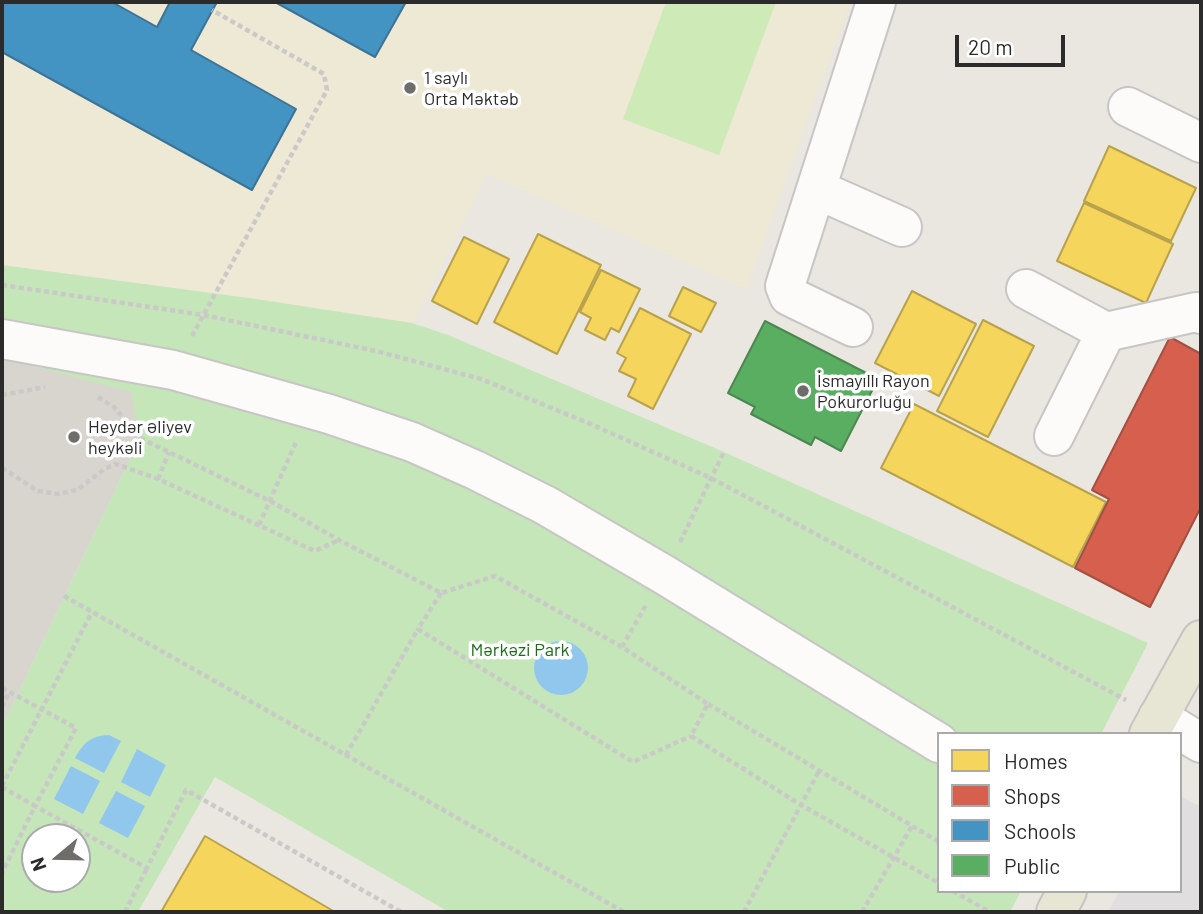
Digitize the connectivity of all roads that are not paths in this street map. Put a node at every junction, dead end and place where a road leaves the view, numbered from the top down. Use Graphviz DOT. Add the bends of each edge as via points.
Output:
graph roads {
  1 [pos="876,2"];
  2 [pos="1128,107"];
  3 [pos="1201,143"];
  4 [pos="816,189"];
  5 [pos="902,228"];
  6 [pos="1026,289"];
  7 [pos="1199,309"];
  8 [pos="853,327"];
  9 [pos="1106,332"];
  10 [pos="2,339"];
  11 [pos="1054,436"];
  12 [pos="1201,640"];
  13 [pos="1153,725"];
  14 [pos="1172,732"];
  15 [pos="1182,736"];
  16 [pos="937,742"];
  17 [pos="1201,743"];
  18 [pos="1066,893"];
  19 [pos="1056,912"];
  1 -- 4 [label="street"];
  2 -- 3 [label="street"];
  4 -- 5 [label="street"];
  4 -- 8 [label="street" via="785,286 789,296"];
  6 -- 9 [label="street"];
  7 -- 9 [label="street"];
  9 -- 11 [label="street"];
  10 -- 16 [label="street" via="173,370 412,442 545,505"];
  12 -- 13 [label="main road"];
  13 -- 14 [label="street"];
  15 -- 17 [label="street"];
  18 -- 19 [label="main road"];
}
